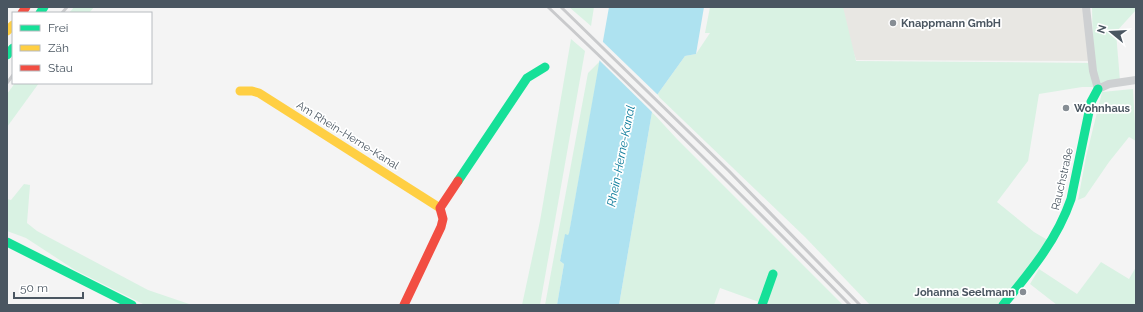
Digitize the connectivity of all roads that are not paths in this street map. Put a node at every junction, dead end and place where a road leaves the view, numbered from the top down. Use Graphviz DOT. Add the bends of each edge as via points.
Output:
graph roads {
  1 [pos="1086,7"];
  2 [pos="545,67"];
  3 [pos="1136,80"];
  4 [pos="1098,89"];
  5 [pos="240,91"];
  6 [pos="440,208"];
  7 [pos="7,242"];
  8 [pos="773,274"];
  9 [pos="132,305"];
  10 [pos="404,305"];
  11 [pos="762,305"];
  12 [pos="1002,305"];
  1 -- 4 [label="street" via="1093,71"];
  2 -- 6 [label="street" via="527,78"];
  3 -- 4 [label="street" via="1109,84"];
  4 -- 12 [label="street, Rauchstraße" via="1091,102 1071,199 1062,224 1049,247"];
  5 -- 6 [label="street, Am Rhein-Herne-Kanal" via="259,93"];
  6 -- 10 [label="street" via="443,219 441,227"];
  7 -- 9 [label="street"];
  8 -- 11 [label="street"];
}
